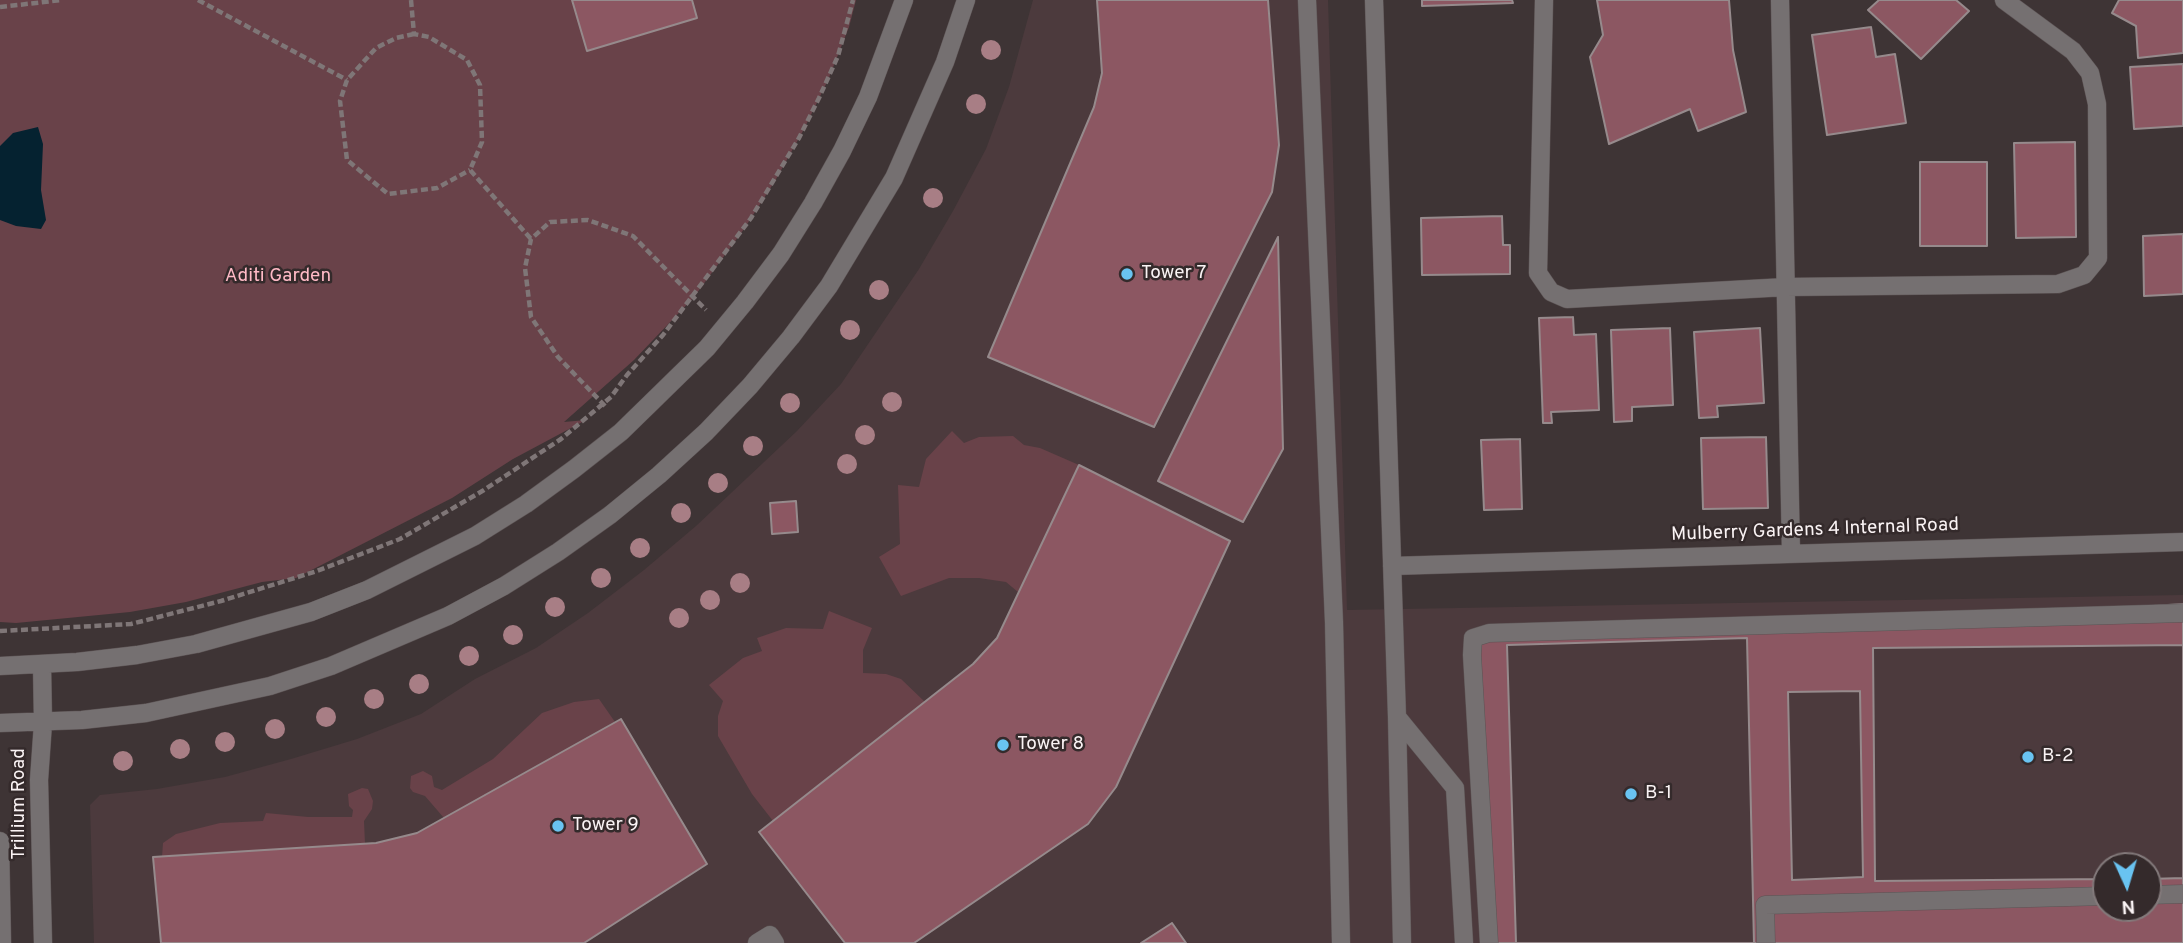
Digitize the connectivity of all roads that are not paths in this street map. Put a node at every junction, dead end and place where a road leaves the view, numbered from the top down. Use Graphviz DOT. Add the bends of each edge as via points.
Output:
graph roads {
  1 [pos="904,0"];
  2 [pos="966,0"];
  3 [pos="1307,0"];
  4 [pos="1374,0"];
  5 [pos="1544,0"];
  6 [pos="1780,0"];
  7 [pos="2004,0"];
  8 [pos="1786,287"];
  9 [pos="2183,542"];
  10 [pos="1791,553"];
  11 [pos="1392,566"];
  12 [pos="2183,613"];
  13 [pos="42,664"];
  14 [pos="0,666"];
  15 [pos="1397,717"];
  16 [pos="0,723"];
  17 [pos="43,723"];
  18 [pos="0,841"];
  19 [pos="2183,894"];
  20 [pos="2162,895"];
  21 [pos="2092,896"];
  22 [pos="2,943"];
  23 [pos="43,943"];
  24 [pos="757,943"];
  25 [pos="775,943"];
  26 [pos="1341,943"];
  27 [pos="1402,943"];
  28 [pos="1464,943"];
  29 [pos="1489,943"];
  30 [pos="1766,943"];
  1 -- 13 [label="street" via="868,97 842,151 780,254 745,302 665,391 574,469 475,536 368,590 312,612 196,645"];
  2 -- 17 [label="street" via="905,155 829,286 766,367 706,432 610,515 504,586 390,643 331,666 208,701 146,713"];
  3 -- 26 [label="street" via="1334,622"];
  4 -- 11 [label="street"];
  5 -- 8 [label="street" via="1538,273 1551,292 1567,299"];
  6 -- 8 [label="street"];
  7 -- 8 [label="street" via="2073,51 2090,73 2096,104 2098,258 2084,275 2058,284"];
  8 -- 10 [label="street"];
  9 -- 10 [label="street, Mulberry Gardens 4 Internal Road"];
  10 -- 11 [label="street, Mulberry Gardens 4 Internal Road"];
  11 -- 15 [label="street"];
  12 -- 29 [label="street" via="1489,633 1473,638"];
  13 -- 14 [label="street"];
  13 -- 17 [label="street, Trillium Road"];
  15 -- 27 [label="street"];
  15 -- 28 [label="street" via="1455,788"];
  16 -- 17 [label="street"];
  17 -- 23 [label="street, Trillium Road" via="39,780"];
  18 -- 22 [label="street, Trillium Road"];
  19 -- 20 [label="street"];
  21 -- 30 [label="street" via="1765,905"];
  24 -- 25 [label="street" via="770,936"];
}
